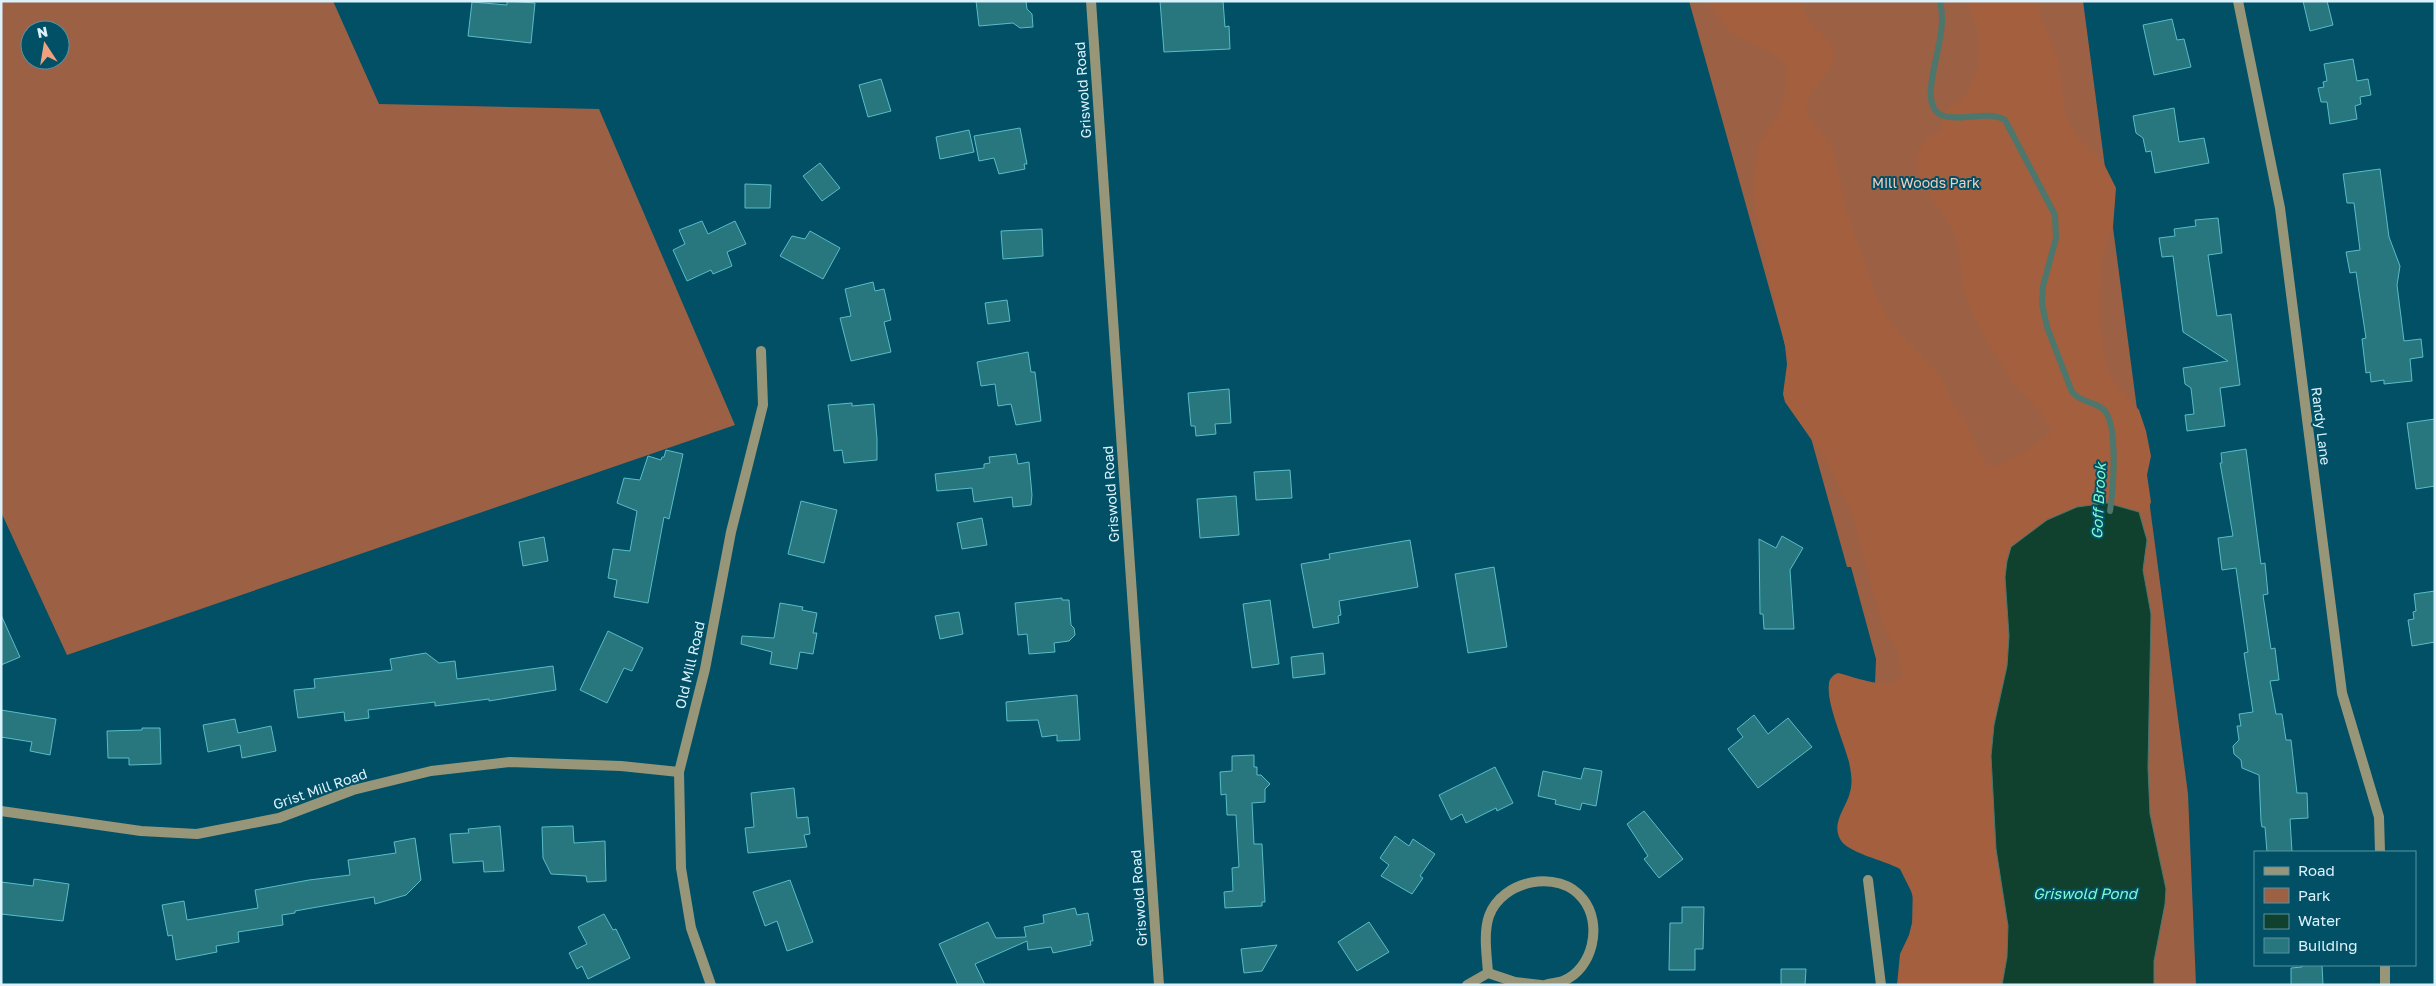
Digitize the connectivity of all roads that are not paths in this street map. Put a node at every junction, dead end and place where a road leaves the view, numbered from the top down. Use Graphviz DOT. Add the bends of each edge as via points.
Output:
graph roads {
  1 [pos="1091,1"];
  2 [pos="2238,1"];
  3 [pos="761,351"];
  4 [pos="679,772"];
  5 [pos="1,811"];
  6 [pos="2380,851"];
  7 [pos="1868,880"];
  8 [pos="2385,966"];
  9 [pos="1488,973"];
  10 [pos="711,985"];
  11 [pos="1159,985"];
  12 [pos="1468,985"];
  13 [pos="1541,985"];
  14 [pos="1545,985"];
  15 [pos="1881,985"];
  16 [pos="2386,985"];
  1 -- 11 [label="street, Griswold Road"];
  2 -- 6 [label="street, Randy Lane" via="2280,208 2342,693 2379,817"];
  3 -- 4 [label="street, Old Mill Road" via="763,406 731,532 705,669"];
  4 -- 5 [label="street, Grist Mill Road" via="621,766 510,762 431,771 353,790 279,818 197,834 141,831"];
  4 -- 10 [label="street, Old Mill Road" via="681,868 691,928"];
  7 -- 15 [label="street"];
  8 -- 16 [label="street"];
  9 -- 12 [label="street"];
  9 -- 13 [label="street" via="1515,982"];
  9 -- 14 [label="street" via="1486,936 1489,916 1502,895 1518,886 1544,881 1565,885 1584,900 1593,922 1593,947 1583,965 1565,980"];
}
